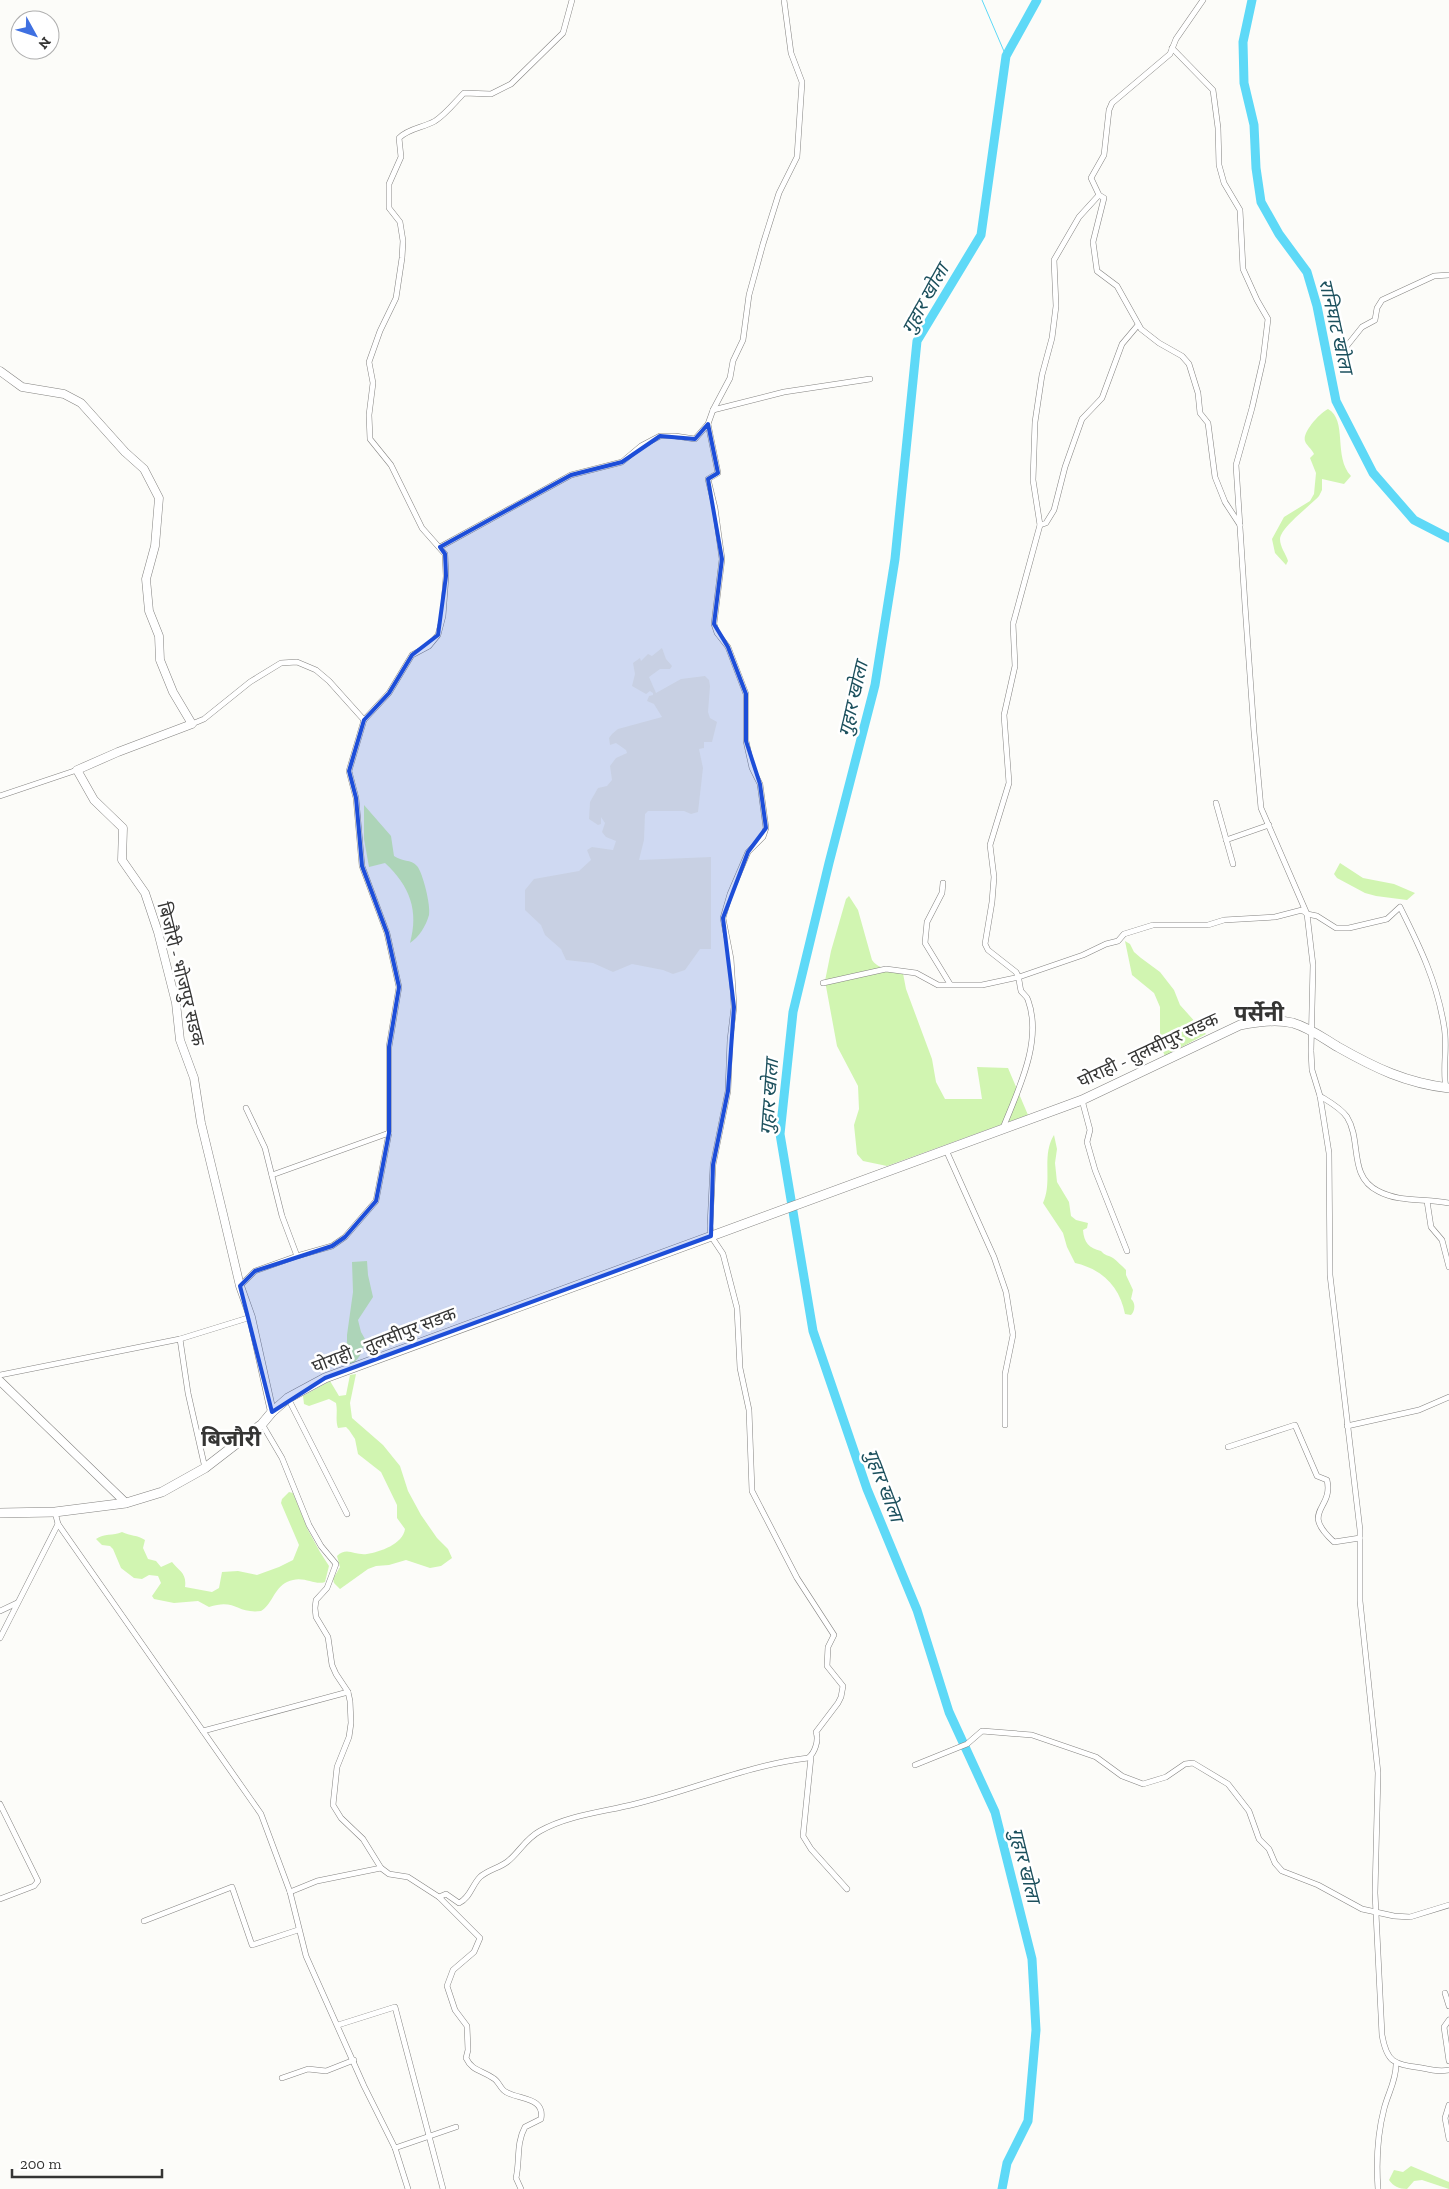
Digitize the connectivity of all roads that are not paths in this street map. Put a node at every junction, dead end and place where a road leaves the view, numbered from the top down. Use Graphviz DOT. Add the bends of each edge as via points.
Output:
graph roads {
  1 [pos="572,0"];
  2 [pos="784,0"];
  3 [pos="1204,0"];
  4 [pos="1172,48"];
  5 [pos="1099,195"];
  6 [pos="1449,275"];
  7 [pos="1138,325"];
  8 [pos="1342,352"];
  9 [pos="0,370"];
  10 [pos="870,379"];
  11 [pos="713,410"];
  12 [pos="708,424"];
  13 [pos="1040,525"];
  14 [pos="1240,526"];
  15 [pos="440,546"];
  16 [pos="364,720"];
  17 [pos="192,724"];
  18 [pos="77,770"];
  19 [pos="0,796"];
  20 [pos="1216,803"];
  21 [pos="1269,825"];
  22 [pos="1226,840"];
  23 [pos="1233,864"];
  24 [pos="943,883"];
  25 [pos="1307,914"];
  26 [pos="1019,977"];
  27 [pos="823,983"];
  28 [pos="950,984"];
  29 [pos="1312,1030"];
  30 [pos="1447,1088"];
  31 [pos="1320,1096"];
  32 [pos="1082,1100"];
  33 [pos="246,1108"];
  34 [pos="1003,1129"];
  35 [pos="389,1133"];
  36 [pos="946,1150"];
  37 [pos="272,1175"];
  38 [pos="1427,1200"];
  39 [pos="1449,1203"];
  40 [pos="711,1236"];
  41 [pos="1127,1251"];
  42 [pos="297,1256"];
  43 [pos="1449,1267"];
  44 [pos="240,1286"];
  45 [pos="251,1317"];
  46 [pos="180,1339"];
  47 [pos="0,1375"];
  48 [pos="0,1381"];
  49 [pos="1449,1397"];
  50 [pos="288,1398"];
  51 [pos="272,1412"];
  52 [pos="262,1424"];
  53 [pos="1006,1425"];
  54 [pos="1347,1426"];
  55 [pos="1228,1446"];
  56 [pos="205,1468"];
  57 [pos="126,1503"];
  58 [pos="55,1512"];
  59 [pos="0,1513"];
  60 [pos="347,1514"];
  61 [pos="58,1524"];
  62 [pos="1360,1538"];
  63 [pos="18,1603"];
  64 [pos="0,1610"];
  65 [pos="0,1638"];
  66 [pos="348,1692"];
  67 [pos="202,1731"];
  68 [pos="810,1757"];
  69 [pos="915,1765"];
  70 [pos="0,1804"];
  71 [pos="381,1868"];
  72 [pos="847,1889"];
  73 [pos="290,1892"];
  74 [pos="439,1897"];
  75 [pos="0,1899"];
  76 [pos="1449,1905"];
  77 [pos="1377,1912"];
  78 [pos="144,1921"];
  79 [pos="298,1930"];
  80 [pos="1445,1993"];
  81 [pos="1449,2006"];
  82 [pos="1449,2020"];
  83 [pos="338,2025"];
  84 [pos="354,2060"];
  85 [pos="1449,2061"];
  86 [pos="1396,2065"];
  87 [pos="1449,2070"];
  88 [pos="282,2078"];
  89 [pos="1449,2105"];
  90 [pos="456,2127"];
  91 [pos="429,2137"];
  92 [pos="1449,2139"];
  93 [pos="395,2148"];
  94 [pos="408,2189"];
  95 [pos="443,2189"];
  96 [pos="522,2189"];
  97 [pos="1378,2189"];
  1 -- 15 [label="street" via="563,33 511,84 491,94 464,93 437,120 422,128 406,131 399,138 401,157 389,184 388,208 400,222 402,258 396,298 370,362 373,383 370,439 391,465 422,528"];
  2 -- 11 [label="street" via="791,53 802,82 796,157 779,193 763,244 749,295 743,340 730,378"];
  3 -- 4 [label="street"];
  4 -- 5 [label="street" via="1170,54 1112,103 1104,155 1091,178"];
  4 -- 14 [label="street" via="1213,90 1219,165 1224,183 1240,210 1244,269 1268,319 1252,408 1236,465"];
  5 -- 7 [label="street" via="1104,198 1093,242 1097,270 1117,286"];
  5 -- 13 [label="street" via="1079,217 1054,260 1055,314 1042,375 1035,432 1033,480"];
  6 -- 8 [label="street" via="1434,276 1382,300 1375,320 1362,327"];
  7 -- 13 [label="street" via="1122,344 1102,398 1082,419 1054,510 1046,523"];
  7 -- 14 [label="street" via="1189,364 1200,413 1208,423 1215,477"];
  9 -- 17 [label="street" via="22,387 64,394 80,403 144,469 159,498 155,546 146,579 149,611 159,636 160,660 173,692"];
  10 -- 11 [label="street" via="784,392"];
  11 -- 12 [label="street"];
  12 -- 15 [label="street" via="695,439 660,436 622,462 571,475"];
  12 -- 40 [label="street" via="718,473 708,479 722,559 714,624 728,647 746,694 746,741 752,768 760,784 766,828 763,837 748,852 723,918 731,959 734,1007 728,1091 714,1165"];
  13 -- 26 [label="street" via="1013,624 1016,666 1004,714 1009,783 990,845 994,877 985,944"];
  14 -- 21 [label="street" via="1261,808"];
  15 -- 16 [label="street" via="445,554 446,576 438,635 429,646 412,655 389,693"];
  16 -- 17 [label="street" via="329,681 316,670 297,662 281,663 250,682 204,719"];
  16 -- 35 [label="street" via="349,771 356,798 362,866 387,933 400,987 389,1047"];
  17 -- 18 [label="street"];
  18 -- 19 [label="street"];
  18 -- 44 [label="street, बिजौरी - भोजपुर सडक" via="94,800 123,828 122,860 145,894 152,915 176,1003 180,1040 194,1078 201,1123"];
  20 -- 22 [label="street"];
  21 -- 22 [label="street"];
  21 -- 25 [label="street"];
  22 -- 23 [label="street"];
  24 -- 28 [label="street" via="942,893 927,922 925,943"];
  25 -- 26 [label="street" via="1298,910 1275,917 1224,920 1208,925 1153,925 1124,934 1113,943 1083,955"];
  25 -- 29 [label="street" via="1313,965"];
  25 -- 30 [label="street" via="1317,916 1336,928 1349,928 1387,919 1400,907 1430,968 1439,1002 1444,1028"];
  26 -- 28 [label="street" via="982,985"];
  26 -- 34 [label="street" via="1020,989 1028,1001 1032,1026 1030,1045"];
  27 -- 28 [label="street" via="886,969 916,974 938,984"];
  29 -- 30 [label="main road, घोराही - तुलसीपुर सडक" via="1401,1079"];
  29 -- 31 [label="street" via="1312,1070"];
  29 -- 32 [label="main road, घोराही - तुलसीपुर सडक" via="1292,1023 1264,1020 1240,1025"];
  31 -- 38 [label="street" via="1345,1114 1355,1140 1358,1168 1368,1185 1386,1195"];
  31 -- 54 [label="street" via="1329,1152 1330,1275"];
  32 -- 34 [label="main road, घोराही - तुलसीपुर सडक"];
  32 -- 41 [label="street" via="1090,1130 1087,1142 1095,1170"];
  33 -- 37 [label="street" via="265,1148"];
  34 -- 36 [label="main road, घोराही - तुलसीपुर सडक"];
  35 -- 37 [label="street"];
  35 -- 42 [label="street" via="376,1201 345,1237 332,1246"];
  36 -- 40 [label="main road, घोराही - तुलसीपुर सडक"];
  36 -- 53 [label="street" via="994,1257 1006,1292 1013,1335 1005,1374"];
  37 -- 42 [label="street" via="282,1216"];
  38 -- 39 [label="street"];
  38 -- 43 [label="street" via="1431,1227 1442,1240"];
  40 -- 50 [label="main road, घोराही - तुलसीपुर सडक" via="325,1378"];
  40 -- 68 [label="street" via="723,1254 737,1308 740,1368 749,1410 752,1491 797,1578 834,1635 828,1648 827,1666 843,1686 838,1703 816,1732 818,1741"];
  42 -- 44 [label="street" via="256,1271"];
  44 -- 45 [label="street, बिजौरी - भोजपुर सडक"];
  45 -- 46 [label="street"];
  45 -- 51 [label="street, बिजौरी - भोजपुर सडक"];
  46 -- 47 [label="street"];
  46 -- 56 [label="street"];
  48 -- 57 [label="street"];
  49 -- 54 [label="street" via="1419,1410"];
  50 -- 51 [label="main road, घोराही - तुलसीपुर सडक"];
  50 -- 60 [label="street"];
  51 -- 52 [label="main road, घोराही - तुलसीपुर सडक"];
  52 -- 56 [label="main road, घोराही - तुलसीपुर सडक"];
  52 -- 66 [label="street" via="282,1458 309,1525 336,1564 327,1588 316,1600 315,1608 316,1617 328,1637 332,1665"];
  54 -- 62 [label="street"];
  55 -- 62 [label="street" via="1295,1425 1317,1476 1327,1480 1329,1490 1318,1515 1321,1530 1334,1542"];
  56 -- 57 [label="main road, घोराही - तुलसीपुर सडक" via="162,1492"];
  57 -- 58 [label="main road, घोराही - तुलसीपुर सडक"];
  58 -- 59 [label="main road, घोराही - तुलसीपुर सडक"];
  58 -- 61 [label="street"];
  61 -- 63 [label="street"];
  61 -- 67 [label="street"];
  62 -- 77 [label="street" via="1360,1601 1378,1773"];
  63 -- 64 [label="street"];
  63 -- 65 [label="street"];
  66 -- 67 [label="street"];
  66 -- 71 [label="street" via="351,1724 337,1767 333,1805 341,1818 363,1839"];
  67 -- 73 [label="street" via="262,1814"];
  68 -- 72 [label="street" via="803,1836"];
  68 -- 74 [label="street" via="734,1773 555,1824 539,1831 524,1842 512,1858 481,1876 464,1900 457,1902 446,1894"];
  69 -- 77 [label="street" via="967,1744 982,1731 1032,1735 1096,1757 1122,1776 1143,1784 1193,1763 1228,1784 1248,1811 1259,1838 1282,1871"];
  70 -- 75 [label="street" via="38,1881 34,1886"];
  71 -- 73 [label="street" via="318,1881"];
  71 -- 74 [label="street" via="389,1874 408,1877"];
  73 -- 79 [label="street"];
  74 -- 96 [label="street" via="480,1938 474,1952 453,1970 448,1986 455,2010 467,2026 466,2058 470,2066 493,2078 503,2090 539,2105 542,2113 541,2120 525,2127 518,2144 516,2178"];
  76 -- 77 [label="street" via="1410,1916"];
  77 -- 86 [label="street" via="1382,2035 1385,2052"];
  78 -- 79 [label="street" via="232,1887 252,1945"];
  79 -- 83 [label="street" via="306,1956"];
  80 -- 81 [label="street"];
  82 -- 85 [label="street" via="1444,2027"];
  83 -- 84 [label="street"];
  83 -- 91 [label="street" via="395,2007"];
  84 -- 88 [label="street" via="326,2071 308,2069"];
  84 -- 93 [label="street"];
  86 -- 87 [label="street" via="1439,2072"];
  86 -- 97 [label="street" via="1396,2078 1384,2108 1378,2139"];
  89 -- 92 [label="street" via="1445,2118"];
  90 -- 91 [label="street"];
  91 -- 93 [label="street"];
  91 -- 95 [label="street"];
  93 -- 94 [label="street"];
}
